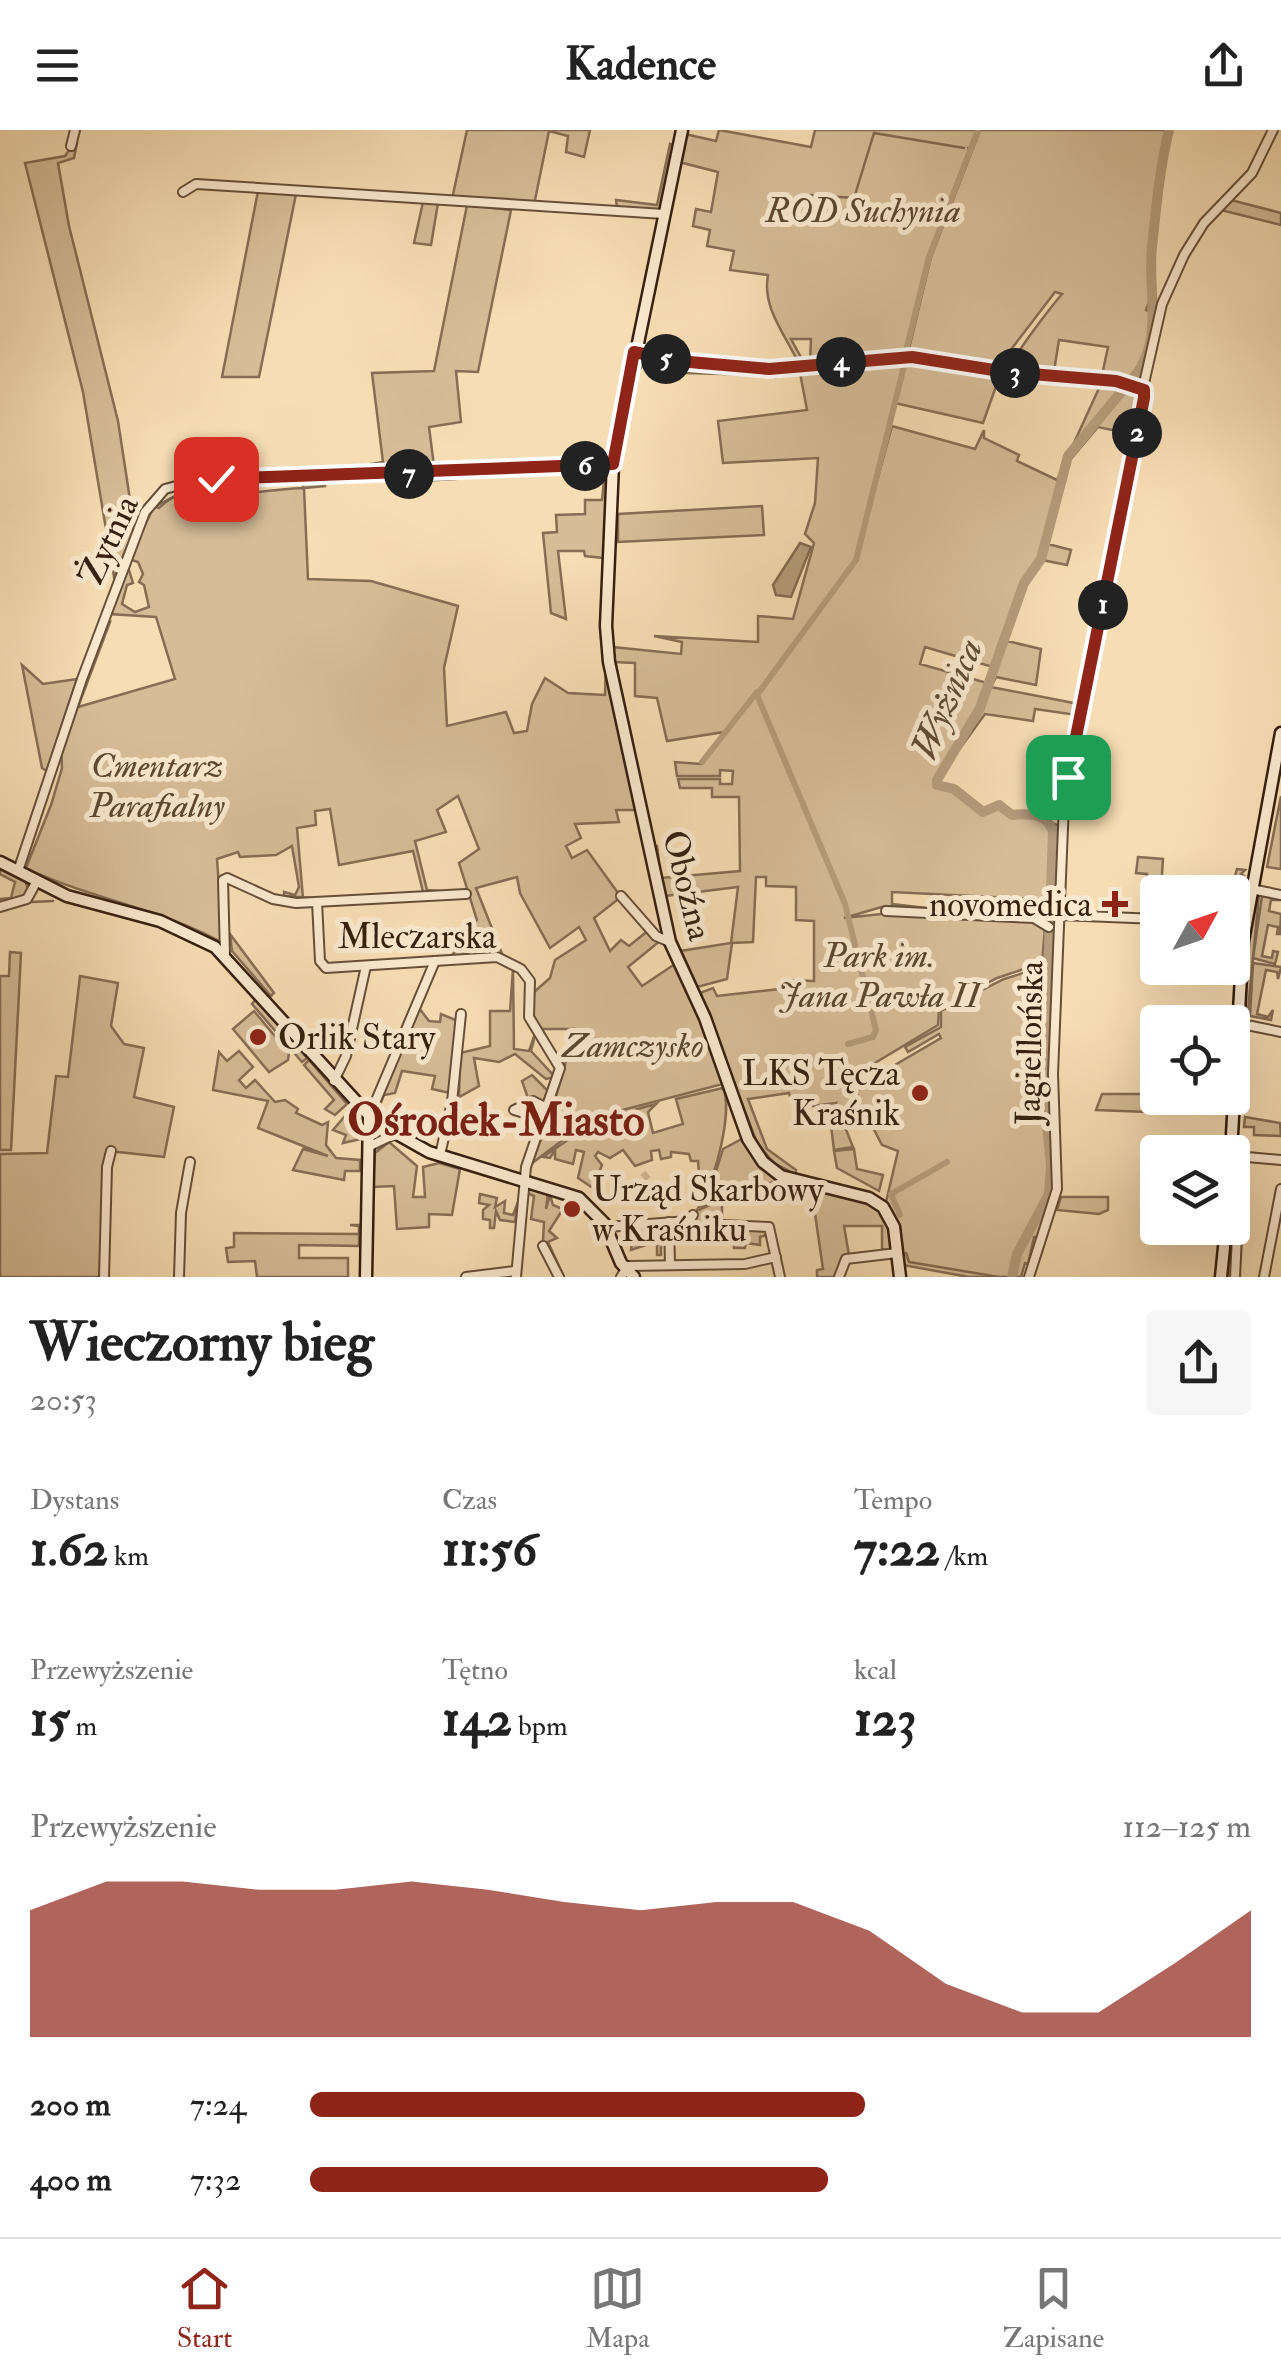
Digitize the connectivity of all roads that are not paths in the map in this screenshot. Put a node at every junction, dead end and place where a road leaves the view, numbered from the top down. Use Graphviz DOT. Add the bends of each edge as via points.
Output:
graph roads {
  1 [pos="74,130"];
  2 [pos="682,130"];
  3 [pos="1273,130"];
  4 [pos="72,146"];
  5 [pos="183,192"];
  6 [pos="664,214"];
  7 [pos="634,352"];
  8 [pos="1144,390"];
  9 [pos="613,464"];
  10 [pos="1281,733"];
  11 [pos="1277,774"];
  12 [pos="0,862"];
  13 [pos="18,872"];
  14 [pos="37,881"];
  15 [pos="1251,889"];
  16 [pos="1250,892"];
  17 [pos="466,894"];
  18 [pos="1281,895"];
  19 [pos="621,896"];
  20 [pos="317,902"];
  21 [pos="0,906"];
  22 [pos="886,911"];
  23 [pos="1059,916"];
  24 [pos="1140,918"];
  25 [pos="1054,927"];
  26 [pos="670,942"];
  27 [pos="225,955"];
  28 [pos="436,961"];
  29 [pos="366,966"];
  30 [pos="461,1014"];
  31 [pos="1250,1026"];
  32 [pos="1281,1032"];
  33 [pos="334,1082"];
  34 [pos="369,1117"];
  35 [pos="394,1135"];
  36 [pos="368,1147"];
  37 [pos="111,1151"];
  38 [pos="440,1156"];
  39 [pos="1250,1157"];
  40 [pos="1281,1160"];
  41 [pos="190,1162"];
  42 [pos="524,1178"];
  43 [pos="1281,1189"];
  44 [pos="691,1218"];
  45 [pos="669,1222"];
  46 [pos="723,1225"];
  47 [pos="607,1227"];
  48 [pos="1226,1245"];
  49 [pos="1235,1245"];
  50 [pos="543,1246"];
  51 [pos="897,1253"];
  52 [pos="776,1258"];
  53 [pos="670,1264"];
  54 [pos="697,1264"];
  55 [pos="744,1264"];
  56 [pos="623,1272"];
  57 [pos="516,1274"];
  58 [pos="104,1277"];
  59 [pos="179,1277"];
  60 [pos="366,1277"];
  61 [pos="466,1277"];
  62 [pos="559,1277"];
  63 [pos="634,1277"];
  64 [pos="697,1277"];
  65 [pos="744,1277"];
  66 [pos="780,1277"];
  67 [pos="839,1277"];
  68 [pos="900,1277"];
  69 [pos="1029,1277"];
  70 [pos="1224,1277"];
  71 [pos="1235,1277"];
  72 [pos="1264,1277"];
  1 -- 4 [label="street"];
  2 -- 6 [label="street, Oboźna"];
  3 -- 8 [label="street, Jagiellońska" via="1252,173 1184,254 1162,304"];
  5 -- 6 [label="street" via="196,184"];
  6 -- 7 [label="street, Oboźna"];
  7 -- 8 [label="street" via="769,369 912,357"];
  7 -- 9 [label="street, Oboźna"];
  8 -- 23 [label="street, Jagiellońska" via="1068,777"];
  9 -- 13 [label="street, Żytnia" via="202,479 165,489 145,512 121,572"];
  9 -- 26 [label="street, Oboźna" via="606,644"];
  10 -- 11 [label="street"];
  11 -- 15 [label="street"];
  12 -- 13 [label="street"];
  13 -- 14 [label="street"];
  14 -- 21 [label="street" via="24,902"];
  14 -- 27 [label="street" via="83,902 170,925"];
  15 -- 16 [label="street"];
  15 -- 18 [label="street"];
  17 -- 20 [label="street"];
  19 -- 26 [label="street" via="656,936"];
  20 -- 27 [label="street" via="276,900 223,880"];
  20 -- 29 [label="street, Mleczarska" via="322,966"];
  22 -- 25 [label="street" via="1034,918"];
  23 -- 24 [label="street"];
  23 -- 25 [label="street, Jagiellońska"];
  25 -- 69 [label="street, Jagiellońska" via="1057,1189"];
  26 -- 51 [label="street, Oboźna" via="757,1154 788,1179 879,1204 892,1221"];
  27 -- 33 [label="street"];
  28 -- 29 [label="street, Mleczarska"];
  28 -- 34 [label="street"];
  28 -- 42 [label="street, Mleczarska" via="498,957 521,969 532,986 528,1017 560,1068"];
  29 -- 33 [label="street"];
  30 -- 38 [label="street"];
  31 -- 32 [label="street"];
  33 -- 34 [label="street"];
  34 -- 35 [label="street"];
  34 -- 36 [label="street"];
  35 -- 36 [label="street"];
  35 -- 38 [label="street"];
  36 -- 60 [label="street"];
  37 -- 58 [label="street"];
  38 -- 42 [label="street"];
  39 -- 40 [label="street"];
  41 -- 59 [label="street"];
  42 -- 47 [label="street" via="579,1198"];
  42 -- 57 [label="street"];
  43 -- 72 [label="street"];
  44 -- 45 [label="street"];
  45 -- 47 [label="street"];
  45 -- 53 [label="street"];
  46 -- 52 [label="street" via="766,1226"];
  47 -- 56 [label="street"];
  48 -- 70 [label="street"];
  49 -- 71 [label="street"];
  50 -- 62 [label="street"];
  51 -- 67 [label="street" via="846,1259"];
  51 -- 68 [label="street, Oboźna"];
  52 -- 55 [label="street"];
  52 -- 66 [label="street"];
  53 -- 54 [label="street"];
  53 -- 56 [label="street"];
  54 -- 55 [label="street"];
  54 -- 64 [label="street"];
  55 -- 65 [label="street"];
  56 -- 63 [label="street"];
  57 -- 61 [label="street"];
}
